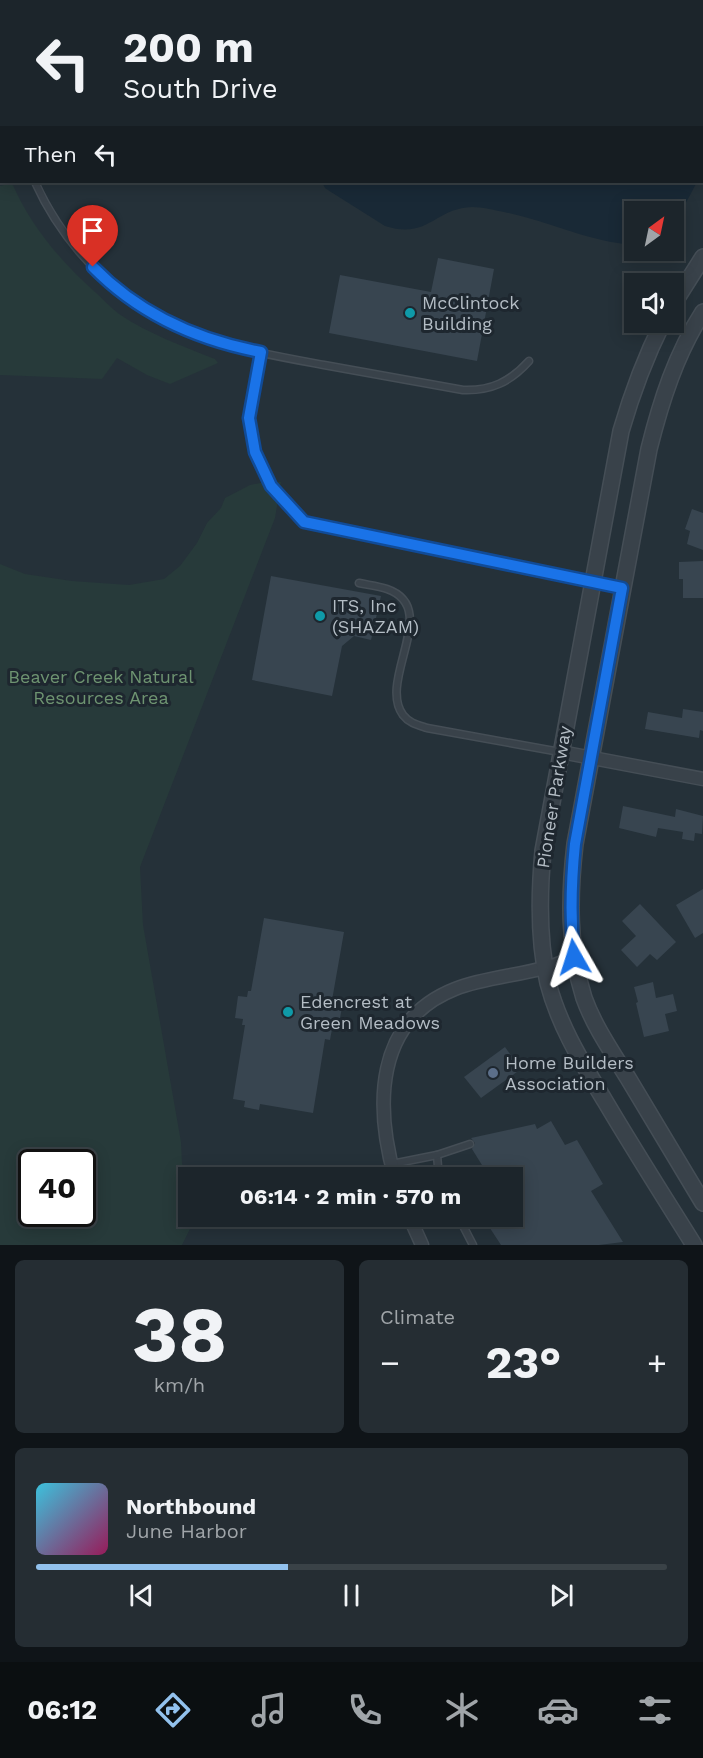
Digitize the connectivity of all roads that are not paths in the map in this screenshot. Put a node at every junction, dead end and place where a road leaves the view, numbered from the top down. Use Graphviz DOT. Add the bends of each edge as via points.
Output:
graph roads {
  1 [pos="36,183"];
  2 [pos="703,257"];
  3 [pos="684,287"];
  4 [pos="703,312"];
  5 [pos="657,333"];
  6 [pos="261,352"];
  7 [pos="529,361"];
  8 [pos="593,581"];
  9 [pos="359,583"];
  10 [pos="622,588"];
  11 [pos="561,752"];
  12 [pos="590,757"];
  13 [pos="703,779"];
  14 [pos="574,957"];
  15 [pos="546,968"];
  16 [pos="470,1144"];
  17 [pos="437,1155"];
  18 [pos="391,1164"];
  19 [pos="392,1167"];
  20 [pos="438,1167"];
  21 [pos="703,1203"];
  22 [pos="414,1227"];
  23 [pos="464,1227"];
  24 [pos="422,1245"];
  25 [pos="474,1245"];
  26 [pos="694,1245"];
  1 -- 6 [label="lane" via="53,216 83,256 127,297 179,328"];
  2 -- 3 [label="street"];
  4 -- 10 [label="street, Pioneer Parkway" via="674,367 658,412"];
  5 -- 8 [label="street, Pioneer Parkway" via="621,431"];
  6 -- 7 [label="lane" via="477,391 498,386 517,375"];
  6 -- 8 [label="lane" via="249,418 255,452 271,486 304,522"];
  8 -- 10 [label="lane"];
  8 -- 11 [label="street, Pioneer Parkway"];
  9 -- 11 [label="lane" via="388,589 408,607 411,620 396,687 402,714 412,723"];
  10 -- 12 [label="street, Pioneer Parkway"];
  11 -- 12 [label="street"];
  11 -- 15 [label="street, Pioneer Parkway" via="541,875"];
  12 -- 13 [label="street"];
  12 -- 14 [label="street, Pioneer Parkway" via="571,883"];
  14 -- 15 [label="street"];
  14 -- 21 [label="street, Pioneer Parkway" via="598,1029"];
  15 -- 18 [label="street" via="454,989 408,1023 397,1039 384,1075 382,1102"];
  15 -- 26 [label="street, Pioneer Parkway" via="556,1009 575,1051"];
  16 -- 17 [label="lane"];
  17 -- 18 [label="lane"];
  17 -- 20 [label="lane"];
  18 -- 19 [label="street"];
  22 -- 24 [label="street"];
  23 -- 25 [label="lane"];
}
